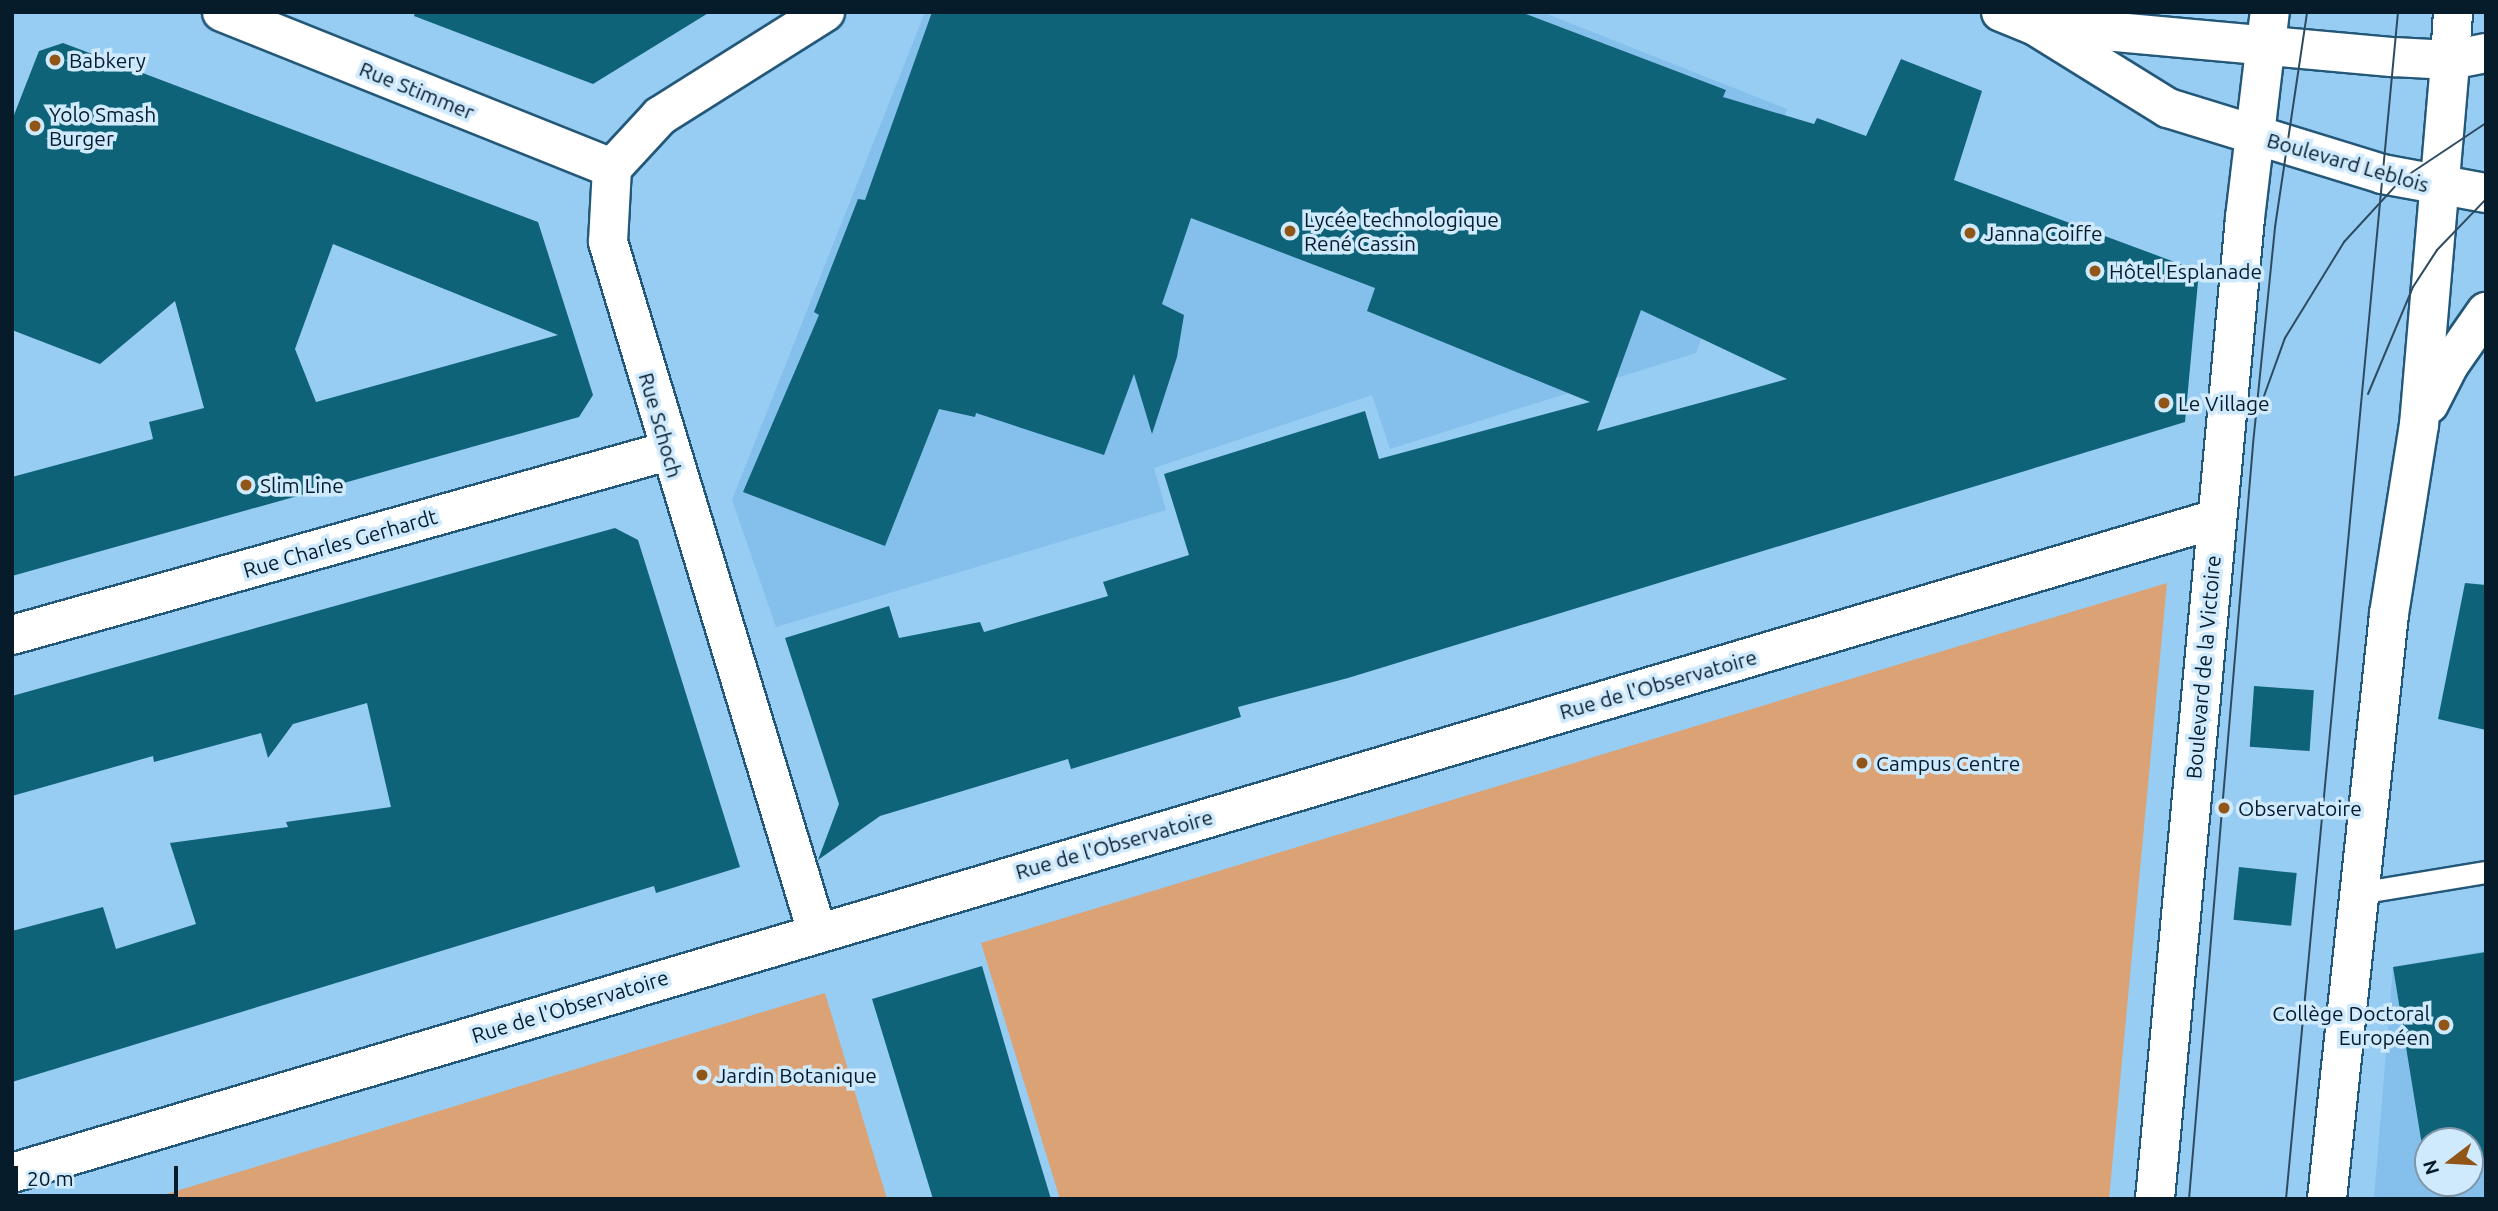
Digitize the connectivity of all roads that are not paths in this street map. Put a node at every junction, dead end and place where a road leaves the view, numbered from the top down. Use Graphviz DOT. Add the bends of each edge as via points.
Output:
graph roads {
  1 [pos="222,12"];
  2 [pos="825,12"];
  3 [pos="2453,12"];
  4 [pos="2017,18"];
  5 [pos="2268,28"];
  6 [pos="2468,57"];
  7 [pos="2255,136"];
  8 [pos="612,168"];
  9 [pos="2441,188"];
  10 [pos="2486,193"];
  11 [pos="2486,312"];
  12 [pos="2418,425"];
  13 [pos="668,451"];
  14 [pos="2216,519"];
  15 [pos="12,635"];
  16 [pos="2486,872"];
  17 [pos="2359,893"];
  18 [pos="817,932"];
  19 [pos="12,1173"];
  20 [pos="2155,1199"];
  21 [pos="2327,1199"];
  1 -- 8 [label="street, Rue Stimmer"];
  2 -- 8 [label="street" via="660,117"];
  3 -- 6 [label="street"];
  4 -- 5 [label="street, Boulevard Leblois"];
  4 -- 7 [label="street, Boulevard Leblois" via="2168,108"];
  5 -- 6 [label="street, Boulevard Leblois"];
  5 -- 7 [label="street, Boulevard Leblois"];
  6 -- 9 [label="street"];
  7 -- 9 [label="street, Boulevard Leblois"];
  7 -- 14 [label="street, Boulevard de la Victoire"];
  8 -- 13 [label="street, Rue Schoch" via="608,242"];
  9 -- 10 [label="street, Boulevard Leblois"];
  9 -- 12 [label="street"];
  11 -- 12 [label="street" via="2449,365"];
  12 -- 17 [label="street" via="2389,614"];
  13 -- 15 [label="street, Rue Charles Gerhardt"];
  13 -- 18 [label="street, Rue Schoch"];
  14 -- 18 [label="street, Rue de l'Observatoire"];
  14 -- 20 [label="street, Boulevard de la Victoire"];
  16 -- 17 [label="lane"];
  17 -- 21 [label="street"];
  18 -- 19 [label="street, Rue de l'Observatoire"];
}
